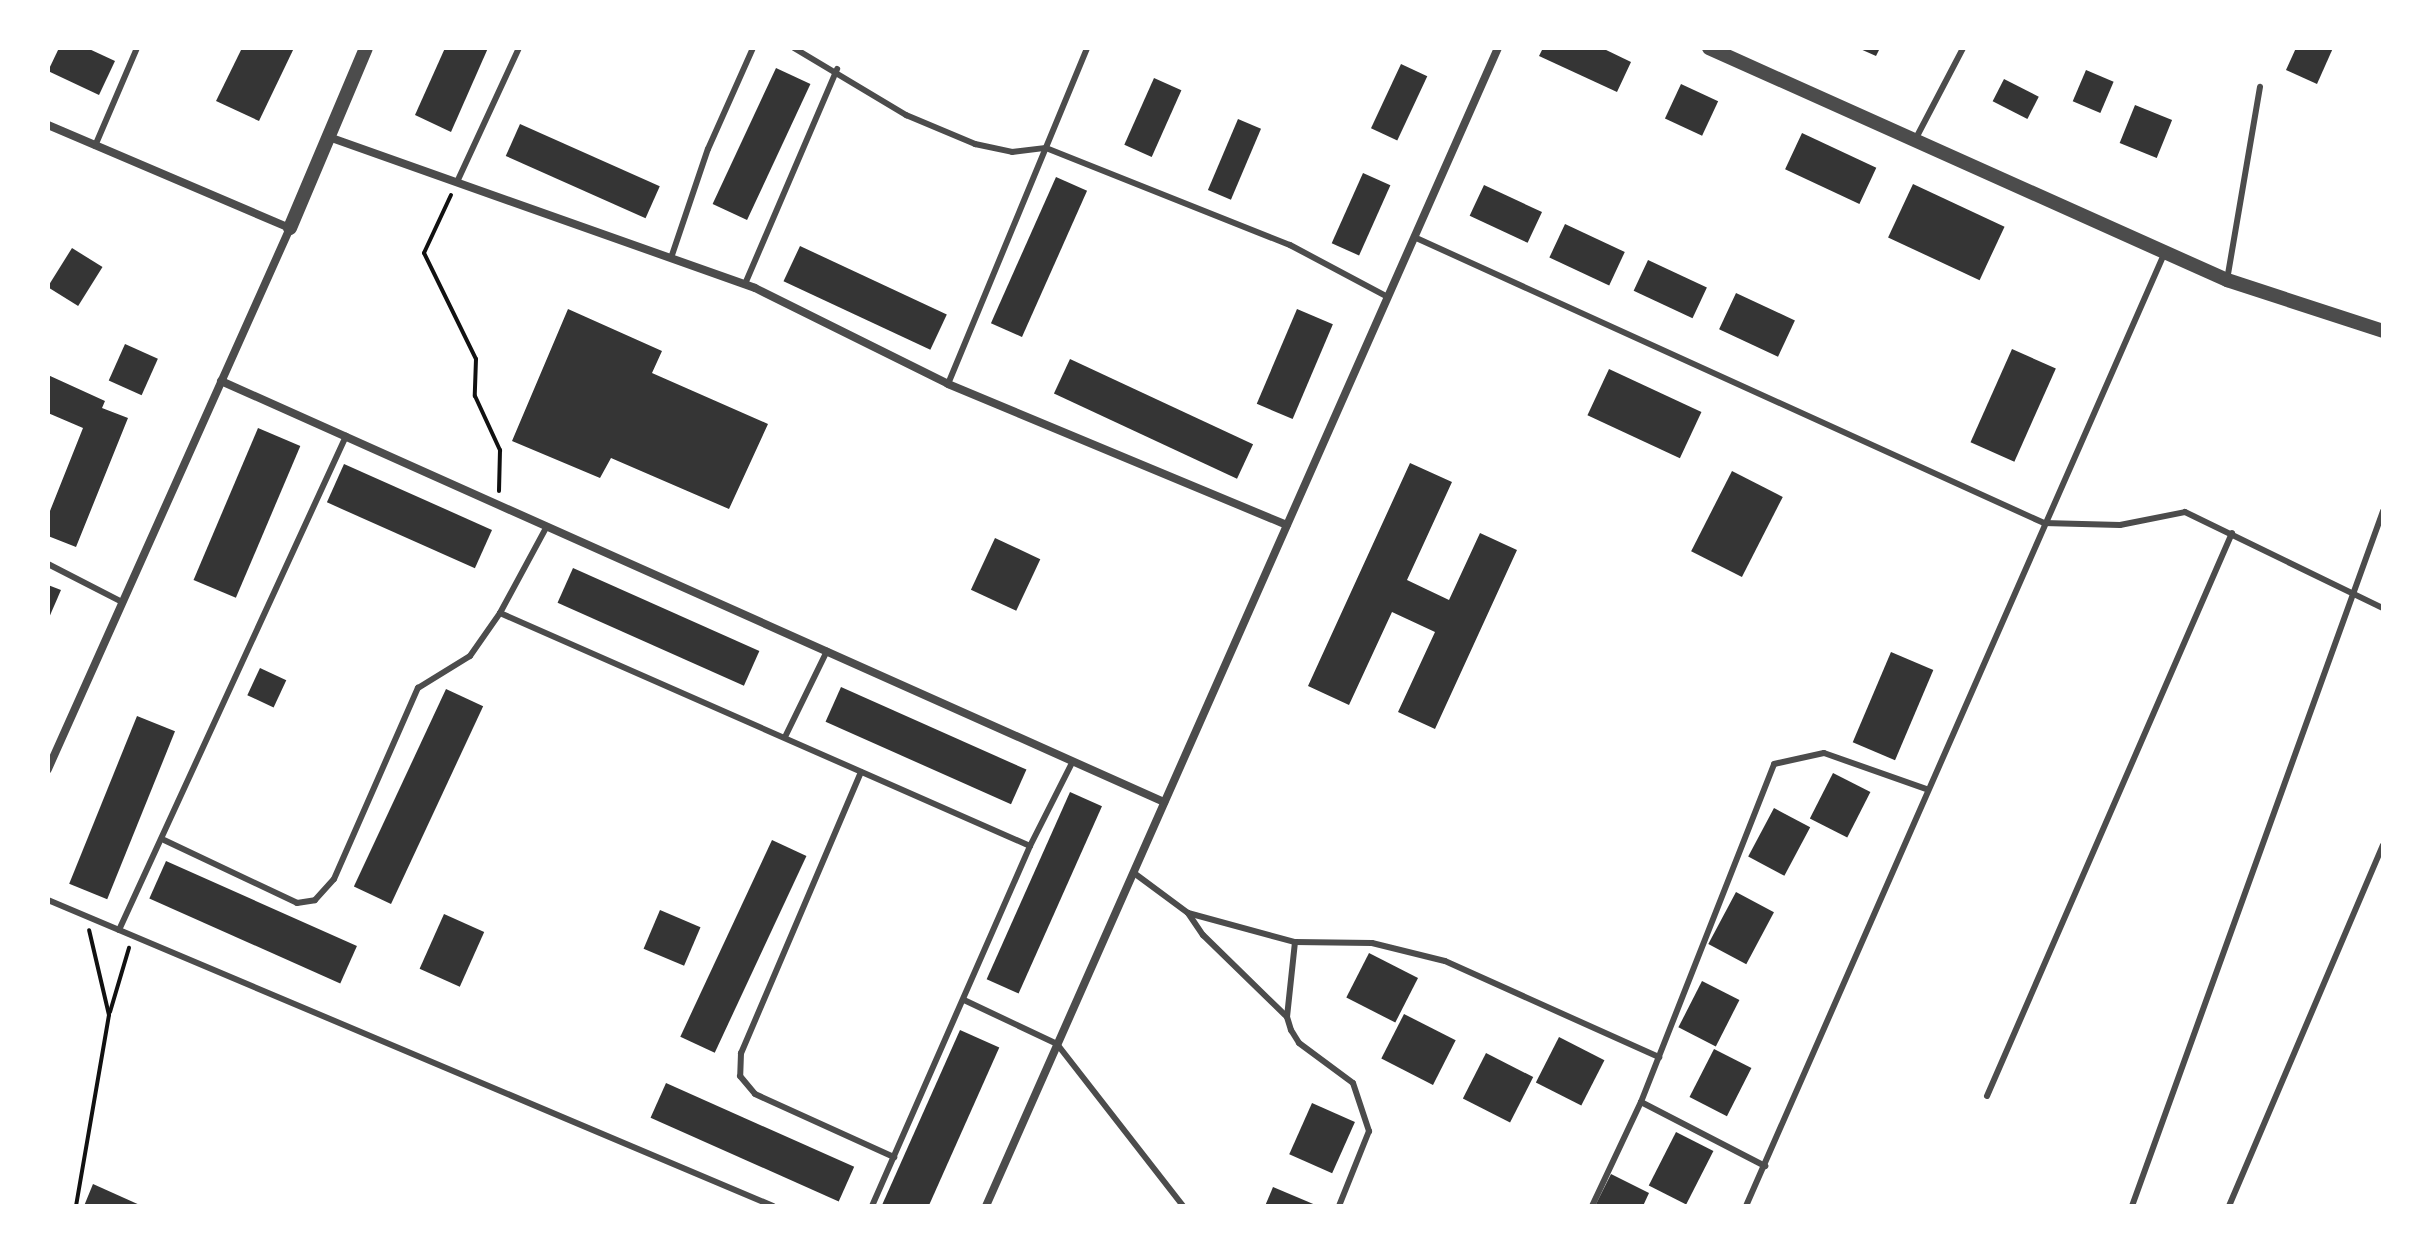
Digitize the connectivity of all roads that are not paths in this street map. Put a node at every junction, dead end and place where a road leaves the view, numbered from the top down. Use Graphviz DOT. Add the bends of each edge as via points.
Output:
graph roads {
  1 [pos="137,48"];
  2 [pos="366,48"];
  3 [pos="519,48"];
  4 [pos="753,48"];
  5 [pos="794,48"];
  6 [pos="817,48"];
  7 [pos="1087,48"];
  8 [pos="1498,48"];
  9 [pos="1709,48"];
  10 [pos="1963,48"];
  11 [pos="812,57"];
  12 [pos="837,69"];
  13 [pos="2260,87"];
  14 [pos="48,125"];
  15 [pos="326,136"];
  16 [pos="1915,140"];
  17 [pos="95,146"];
  18 [pos="1046,148"];
  19 [pos="457,182"];
  20 [pos="290,228"];
  21 [pos="1414,237"];
  22 [pos="2165,252"];
  23 [pos="671,258"];
  24 [pos="2227,280"];
  25 [pos="745,284"];
  26 [pos="1388,297"];
  27 [pos="2383,331"];
  28 [pos="221,381"];
  29 [pos="948,384"];
  30 [pos="346,436"];
  31 [pos="2383,511"];
  32 [pos="2044,523"];
  33 [pos="1287,525"];
  34 [pos="547,526"];
  35 [pos="2232,533"];
  36 [pos="48,564"];
  37 [pos="2353,595"];
  38 [pos="122,602"];
  39 [pos="2383,608"];
  40 [pos="500,613"];
  41 [pos="827,651"];
  42 [pos="785,737"];
  43 [pos="1073,761"];
  44 [pos="48,769"];
  45 [pos="861,772"];
  46 [pos="1926,789"];
  47 [pos="1164,802"];
  48 [pos="164,840"];
  49 [pos="2383,845"];
  50 [pos="1030,846"];
  51 [pos="1134,873"];
  52 [pos="48,900"];
  53 [pos="1188,913"];
  54 [pos="119,930"];
  55 [pos="1295,942"];
  56 [pos="964,1000"];
  57 [pos="1287,1017"];
  58 [pos="1057,1044"];
  59 [pos="1659,1057"];
  60 [pos="1987,1096"];
  61 [pos="1641,1102"];
  62 [pos="894,1157"];
  63 [pos="1765,1166"];
  64 [pos="773,1206"];
  65 [pos="872,1206"];
  66 [pos="986,1206"];
  67 [pos="1183,1206"];
  68 [pos="1339,1206"];
  69 [pos="1592,1206"];
  70 [pos="1746,1206"];
  71 [pos="2132,1206"];
  72 [pos="2229,1206"];
  1 -- 17 [label="lane"];
  2 -- 15 [label="street"];
  3 -- 19 [label="lane"];
  4 -- 23 [label="lane" via="708,149"];
  5 -- 11 [label="lane"];
  6 -- 11 [label="lane"];
  7 -- 18 [label="lane"];
  8 -- 21 [label="street"];
  9 -- 16 [label="street"];
  10 -- 16 [label="lane"];
  11 -- 12 [label="lane"];
  12 -- 18 [label="lane" via="906,115 975,144 1012,152"];
  12 -- 25 [label="lane"];
  13 -- 24 [label="lane"];
  14 -- 17 [label="street"];
  15 -- 19 [label="street"];
  15 -- 20 [label="street"];
  16 -- 22 [label="street"];
  17 -- 20 [label="street"];
  18 -- 26 [label="lane" via="1290,245"];
  18 -- 29 [label="lane"];
  19 -- 23 [label="street"];
  20 -- 28 [label="street"];
  21 -- 26 [label="street"];
  21 -- 32 [label="lane"];
  22 -- 24 [label="street"];
  22 -- 32 [label="lane"];
  23 -- 25 [label="street"];
  24 -- 27 [label="street"];
  25 -- 29 [label="street"];
  26 -- 33 [label="street"];
  28 -- 30 [label="street"];
  28 -- 38 [label="street"];
  29 -- 33 [label="street"];
  30 -- 34 [label="street"];
  30 -- 48 [label="lane"];
  31 -- 37 [label="lane"];
  32 -- 35 [label="lane" via="2120,525 2185,512"];
  32 -- 46 [label="lane"];
  33 -- 47 [label="street"];
  34 -- 40 [label="lane"];
  34 -- 41 [label="street"];
  35 -- 37 [label="lane"];
  35 -- 60 [label="lane"];
  36 -- 38 [label="lane"];
  37 -- 39 [label="lane"];
  37 -- 71 [label="lane"];
  38 -- 44 [label="street"];
  40 -- 42 [label="lane"];
  40 -- 48 [label="lane" via="470,656 418,688 334,879 315,900 297,903"];
  41 -- 42 [label="lane"];
  41 -- 43 [label="street"];
  42 -- 45 [label="lane"];
  43 -- 47 [label="street"];
  43 -- 50 [label="lane"];
  45 -- 50 [label="lane"];
  45 -- 62 [label="lane" via="741,1053 740,1076 755,1094"];
  46 -- 59 [label="lane" via="1824,753 1774,764"];
  46 -- 63 [label="lane"];
  47 -- 51 [label="street"];
  48 -- 54 [label="lane"];
  49 -- 72 [label="lane"];
  50 -- 56 [label="lane"];
  51 -- 53 [label="lane"];
  51 -- 58 [label="street"];
  52 -- 54 [label="lane"];
  53 -- 55 [label="lane"];
  53 -- 57 [label="lane" via="1234,968"];
  54 -- 64 [label="lane"];
  55 -- 57 [label="lane"];
  55 -- 59 [label="lane" via="1372,943 1445,961"];
  56 -- 58 [label="lane"];
  56 -- 62 [label="lane"];
  57 -- 68 [label="lane" via="1299,1043 1353,1083 1364,1105 1369,1131"];
  58 -- 66 [label="street"];
  58 -- 67 [label="lane"];
  59 -- 61 [label="lane"];
  61 -- 63 [label="lane"];
  61 -- 69 [label="lane"];
  62 -- 65 [label="lane"];
  63 -- 70 [label="lane"];
}
